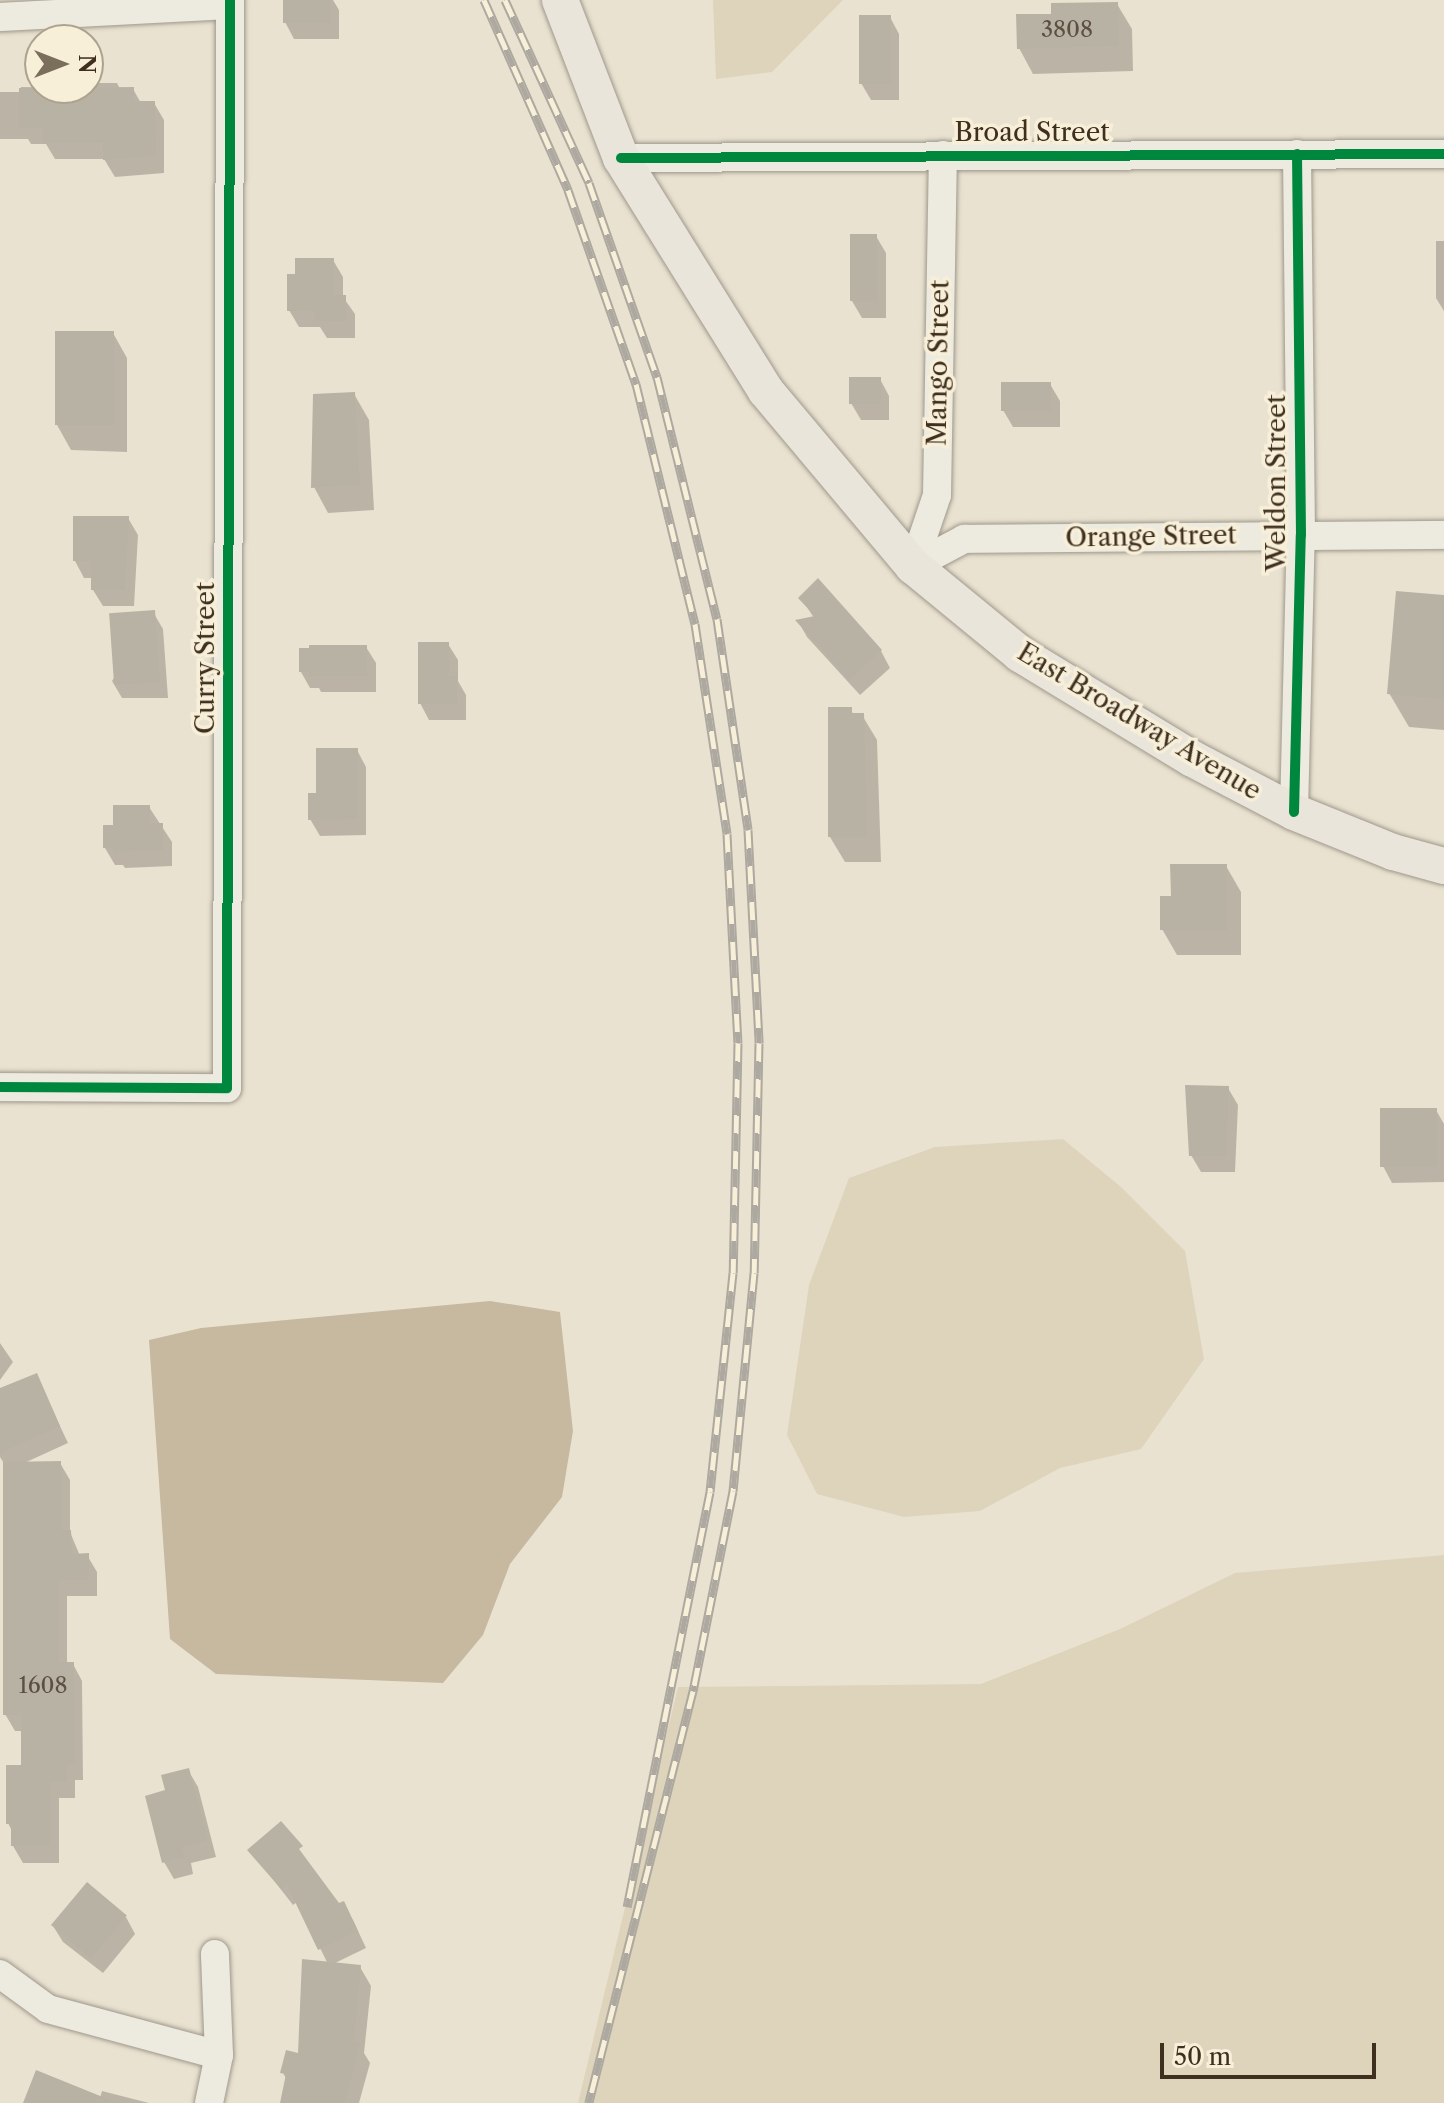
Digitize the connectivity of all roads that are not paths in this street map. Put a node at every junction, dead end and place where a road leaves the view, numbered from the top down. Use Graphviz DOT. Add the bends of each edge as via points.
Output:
graph roads {
  1 [pos="560,0"];
  2 [pos="230,2"];
  3 [pos="0,17"];
  4 [pos="1297,154"];
  5 [pos="1444,154"];
  6 [pos="943,155"];
  7 [pos="621,158"];
  8 [pos="1301,535"];
  9 [pos="1444,535"];
  10 [pos="913,566"];
  11 [pos="1294,812"];
  12 [pos="1444,866"];
  13 [pos="0,1087"];
  14 [pos="215,1954"];
  15 [pos="0,1974"];
  16 [pos="219,2055"];
  17 [pos="209,2103"];
  1 -- 7 [label="main road, East Broadway Avenue"];
  2 -- 3 [label="street"];
  2 -- 13 [label="street, Curry Street" via="227,1088"];
  4 -- 5 [label="street, Broad Street"];
  4 -- 6 [label="street, Broad Street"];
  4 -- 8 [label="street, Weldon Street"];
  6 -- 7 [label="street, Broad Street"];
  6 -- 10 [label="street, Mango Street" via="937,495"];
  7 -- 10 [label="main road, East Broadway Avenue" via="766,391"];
  8 -- 9 [label="street, Orange Street"];
  8 -- 10 [label="street, Orange Street" via="964,539"];
  8 -- 11 [label="street, Weldon Street"];
  10 -- 11 [label="main road, East Broadway Avenue" via="1020,654 1191,758"];
  11 -- 12 [label="main road, East Broadway Avenue" via="1393,852"];
  14 -- 16 [label="street"];
  15 -- 16 [label="street" via="48,2009"];
  16 -- 17 [label="street"];
}
